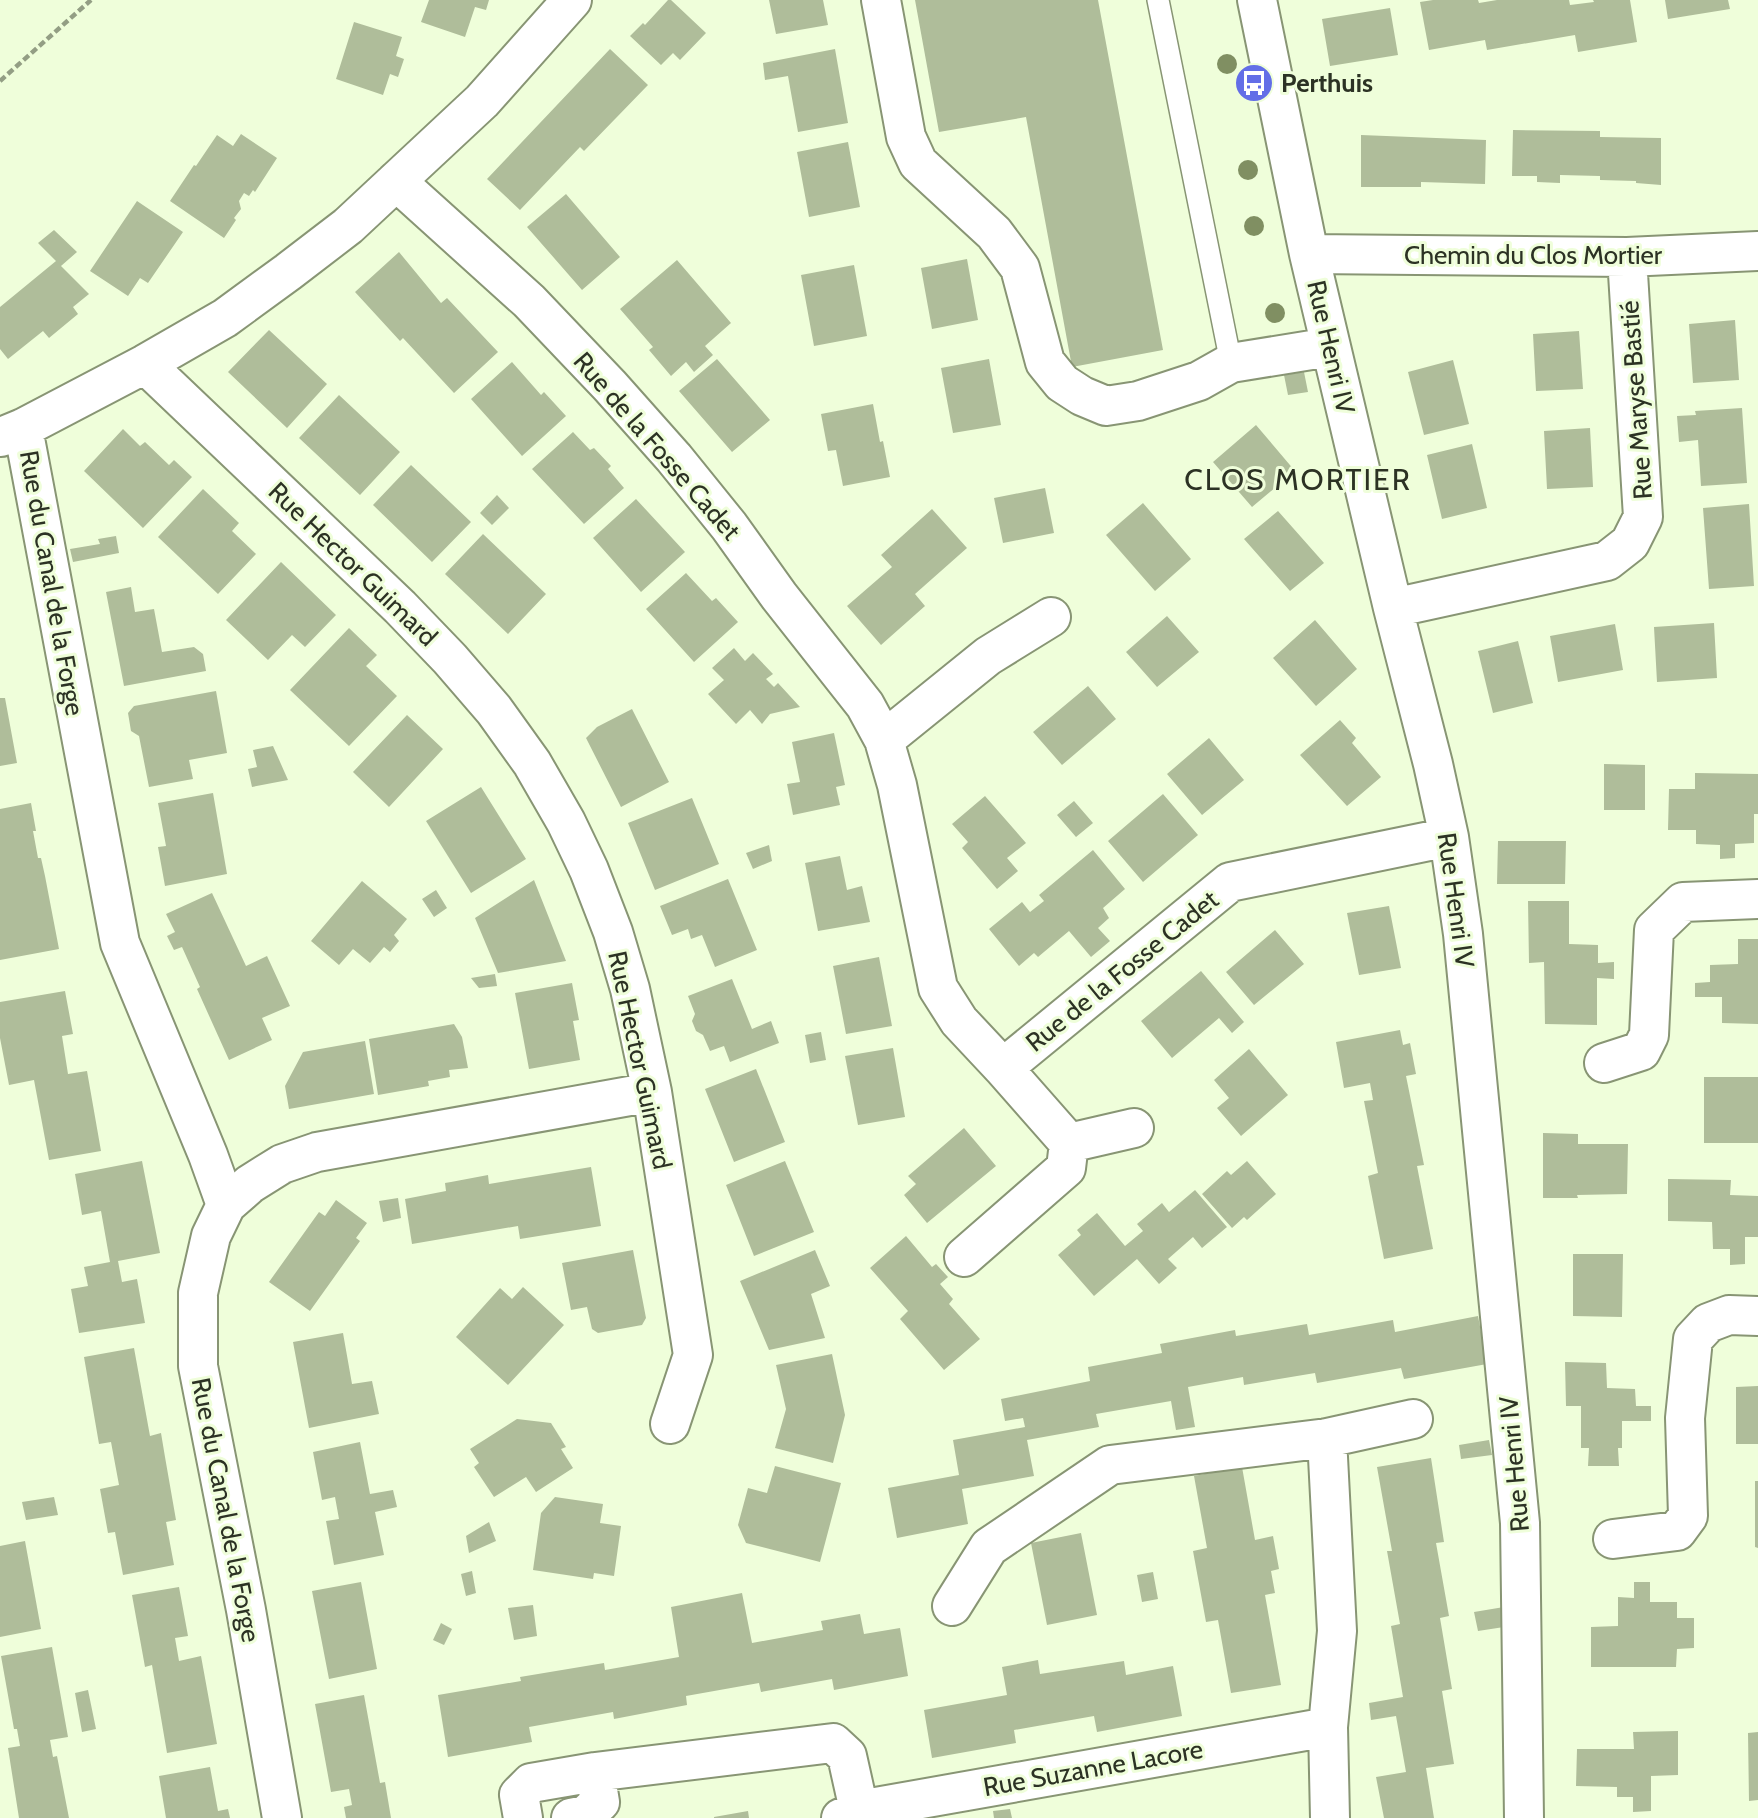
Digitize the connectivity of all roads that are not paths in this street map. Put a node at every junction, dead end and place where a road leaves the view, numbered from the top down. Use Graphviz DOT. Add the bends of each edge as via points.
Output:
graph roads {
  1 [pos="572,0"];
  2 [pos="881,0"];
  3 [pos="1158,0"];
  4 [pos="1257,0"];
  5 [pos="396,181"];
  6 [pos="1758,251"];
  7 [pos="1309,254"];
  8 [pos="1627,257"];
  9 [pos="1331,347"];
  10 [pos="1231,363"];
  11 [pos="145,364"];
  12 [pos="12,433"];
  13 [pos="1393,608"];
  14 [pos="1051,617"];
  15 [pos="884,740"];
  16 [pos="1448,837"];
  17 [pos="1758,899"];
  18 [pos="1604,1063"];
  19 [pos="1003,1068"];
  20 [pos="652,1092"];
  21 [pos="1134,1128"];
  22 [pos="1069,1143"];
  23 [pos="226,1205"];
  24 [pos="964,1257"];
  25 [pos="1758,1316"];
  26 [pos="1413,1419"];
  27 [pos="670,1424"];
  28 [pos="1327,1438"];
  29 [pos="1613,1539"];
  30 [pos="952,1606"];
  31 [pos="1328,1727"];
  32 [pos="595,1772"];
  33 [pos="850,1814"];
  34 [pos="282,1818"];
  35 [pos="523,1818"];
  36 [pos="571,1818"];
  37 [pos="1330,1818"];
  38 [pos="1524,1818"];
  1 -- 5 [label="street, Rue du Canal de la Forge" via="482,101"];
  2 -- 10 [label="street" via="906,138 918,163 994,233 1020,268 1045,362 1062,383 1106,406 1199,381"];
  3 -- 10 [label="lane"];
  4 -- 7 [label="street, Rue Henri IV"];
  5 -- 11 [label="street, Rue du Canal de la Forge" via="348,226 225,318"];
  5 -- 15 [label="street, Rue de la Fosse Cadet" via="528,301 674,458 865,705"];
  6 -- 8 [label="street, Chemin du Clos Mortier"];
  7 -- 8 [label="street, Chemin du Clos Mortier"];
  7 -- 9 [label="street, Rue Henri IV"];
  8 -- 13 [label="street, Rue Maryse Bastié" via="1643,517 1630,543 1607,561"];
  9 -- 10 [label="street"];
  9 -- 13 [label="street, Rue Henri IV"];
  11 -- 12 [label="street, Rue du Canal de la Forge"];
  11 -- 20 [label="street, Rue Hector Guimard" via="400,607 494,710 532,763 589,870 613,932 631,989"];
  12 -- 23 [label="street, Rue du Canal de la Forge" via="120,943"];
  13 -- 16 [label="street, Rue Henri IV"];
  14 -- 15 [label="street" via="988,656"];
  15 -- 19 [label="street, Rue de la Fosse Cadet" via="938,988 959,1021"];
  16 -- 19 [label="street, Rue de la Fosse Cadet" via="1230,882"];
  16 -- 38 [label="street, Rue Henri IV" via="1464,947 1520,1522"];
  17 -- 18 [label="street" via="1683,902 1654,930 1648,1035 1641,1051"];
  19 -- 22 [label="street, Rue de la Fosse Cadet"];
  20 -- 23 [label="street, Rue du Canal de la Forge" via="317,1152 282,1164"];
  20 -- 27 [label="street, Rue Hector Guimard" via="693,1355"];
  21 -- 22 [label="street"];
  22 -- 24 [label="street" via="1066,1168"];
  23 -- 34 [label="street, Rue du Canal de la Forge" via="211,1236 198,1293 198,1366"];
  25 -- 29 [label="street" via="1729,1315 1708,1323 1693,1339 1685,1418 1688,1516 1677,1531"];
  26 -- 28 [label="street"];
  28 -- 30 [label="street" via="1110,1465 989,1546"];
  28 -- 31 [label="street" via="1337,1631"];
  31 -- 33 [label="street, Rue Suzanne Lacore"];
  31 -- 37 [label="street"];
  32 -- 33 [label="street, Rue Suzanne Lacore" via="833,1743 847,1756"];
  32 -- 35 [label="street, Rue Suzanne Lacore" via="531,1783 519,1795"];
  32 -- 36 [label="street" via="600,1802 586,1815"];
}
